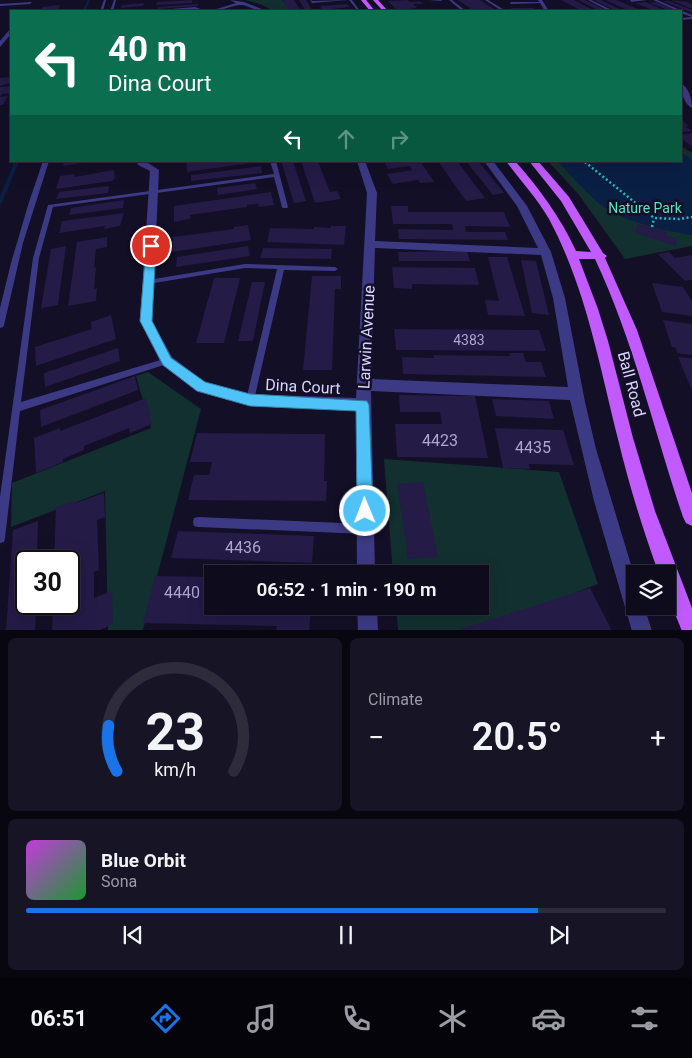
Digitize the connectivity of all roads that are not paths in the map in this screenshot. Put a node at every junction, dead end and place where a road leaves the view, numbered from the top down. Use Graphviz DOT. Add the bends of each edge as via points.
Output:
graph roads {
  1 [pos="232,0"];
  2 [pos="348,0"];
  3 [pos="363,0"];
  4 [pos="375,0"];
  5 [pos="430,0"];
  6 [pos="441,0"];
  7 [pos="450,0"];
  8 [pos="486,0"];
  9 [pos="588,0"];
  10 [pos="646,0"];
  11 [pos="654,0"];
  12 [pos="312,1"];
  13 [pos="632,1"];
  14 [pos="32,2"];
  15 [pos="541,2"];
  16 [pos="242,3"];
  17 [pos="511,3"];
  18 [pos="0,5"];
  19 [pos="164,10"];
  20 [pos="201,10"];
  21 [pos="217,10"];
  22 [pos="261,10"];
  23 [pos="316,10"];
  24 [pos="358,10"];
  25 [pos="373,10"];
  26 [pos="385,10"];
  27 [pos="463,10"];
  28 [pos="502,10"];
  29 [pos="610,10"];
  30 [pos="676,10"];
  31 [pos="9,28"];
  32 [pos="0,45"];
  33 [pos="689,94"];
  34 [pos="692,106"];
  35 [pos="46,162"];
  36 [pos="141,162"];
  37 [pos="273,162"];
  38 [pos="364,162"];
  39 [pos="489,162"];
  40 [pos="511,162"];
  41 [pos="534,162"];
  42 [pos="277,175"];
  43 [pos="154,192"];
  44 [pos="285,206"];
  45 [pos="370,244"];
  46 [pos="546,252"];
  47 [pos="572,255"];
  48 [pos="601,256"];
  49 [pos="281,267"];
  50 [pos="335,269"];
  51 [pos="148,282"];
  52 [pos="0,325"];
  53 [pos="167,362"];
  54 [pos="364,385"];
  55 [pos="576,394"];
  56 [pos="250,400"];
  57 [pos="363,405"];
  58 [pos="16,408"];
  59 [pos="692,517"];
  60 [pos="198,522"];
  61 [pos="365,529"];
  62 [pos="0,538"];
  63 [pos="366,565"];
  64 [pos="367,615"];
  65 [pos="368,630"];
  66 [pos="642,630"];
  67 [pos="692,630"];
  1 -- 16 [label="street"];
  2 -- 12 [label="lane"];
  2 -- 24 [label="lane"];
  3 -- 25 [label="main road"];
  4 -- 26 [label="main road"];
  5 -- 6 [label="lane"];
  7 -- 27 [label="lane"];
  8 -- 28 [label="lane"];
  9 -- 29 [label="lane"];
  10 -- 13 [label="lane"];
  11 -- 30 [label="lane"];
  12 -- 23 [label="lane"];
  14 -- 18 [label="street"];
  15 -- 17 [label="lane"];
  16 -- 21 [label="street"];
  16 -- 22 [label="street"];
  19 -- 20 [label="lane"];
  31 -- 32 [label="street"];
  33 -- 34 [label="street"];
  35 -- 52 [label="lane" via="13,266"];
  36 -- 43 [label="street, Dina Court" via="156,170"];
  37 -- 42 [label="lane"];
  38 -- 45 [label="street, Larwin Avenue" via="372,194"];
  39 -- 46 [label="street" via="528,216"];
  40 -- 47 [label="main road, Ball Road" via="546,206"];
  41 -- 48 [label="main road, Ball Road" via="566,201"];
  42 -- 43 [label="lane"];
  42 -- 44 [label="lane"];
  43 -- 51 [label="street, Dina Court"];
  43 -- 58 [label="lane" via="50,206 36,258"];
  45 -- 46 [label="street"];
  45 -- 54 [label="street, Larwin Avenue"];
  46 -- 55 [label="street" via="558,292"];
  47 -- 48 [label="main road"];
  47 -- 67 [label="main road, Ball Road" via="596,323 657,544"];
  48 -- 59 [label="main road, Ball Road" via="629,322"];
  49 -- 50 [label="lane"];
  49 -- 51 [label="lane" via="245,266"];
  49 -- 56 [label="lane"];
  51 -- 53 [label="street, Dina Court" via="146,321"];
  53 -- 56 [label="street, Dina Court" via="201,387"];
  53 -- 58 [label="lane"];
  54 -- 55 [label="street"];
  54 -- 57 [label="street, Larwin Avenue"];
  55 -- 66 [label="street" via="596,480"];
  56 -- 57 [label="street, Dina Court"];
  57 -- 61 [label="street, Larwin Avenue"];
  58 -- 62 [label="lane"];
  60 -- 61 [label="lane"];
  61 -- 63 [label="street, Larwin Avenue"];
  64 -- 65 [label="street"];
}
